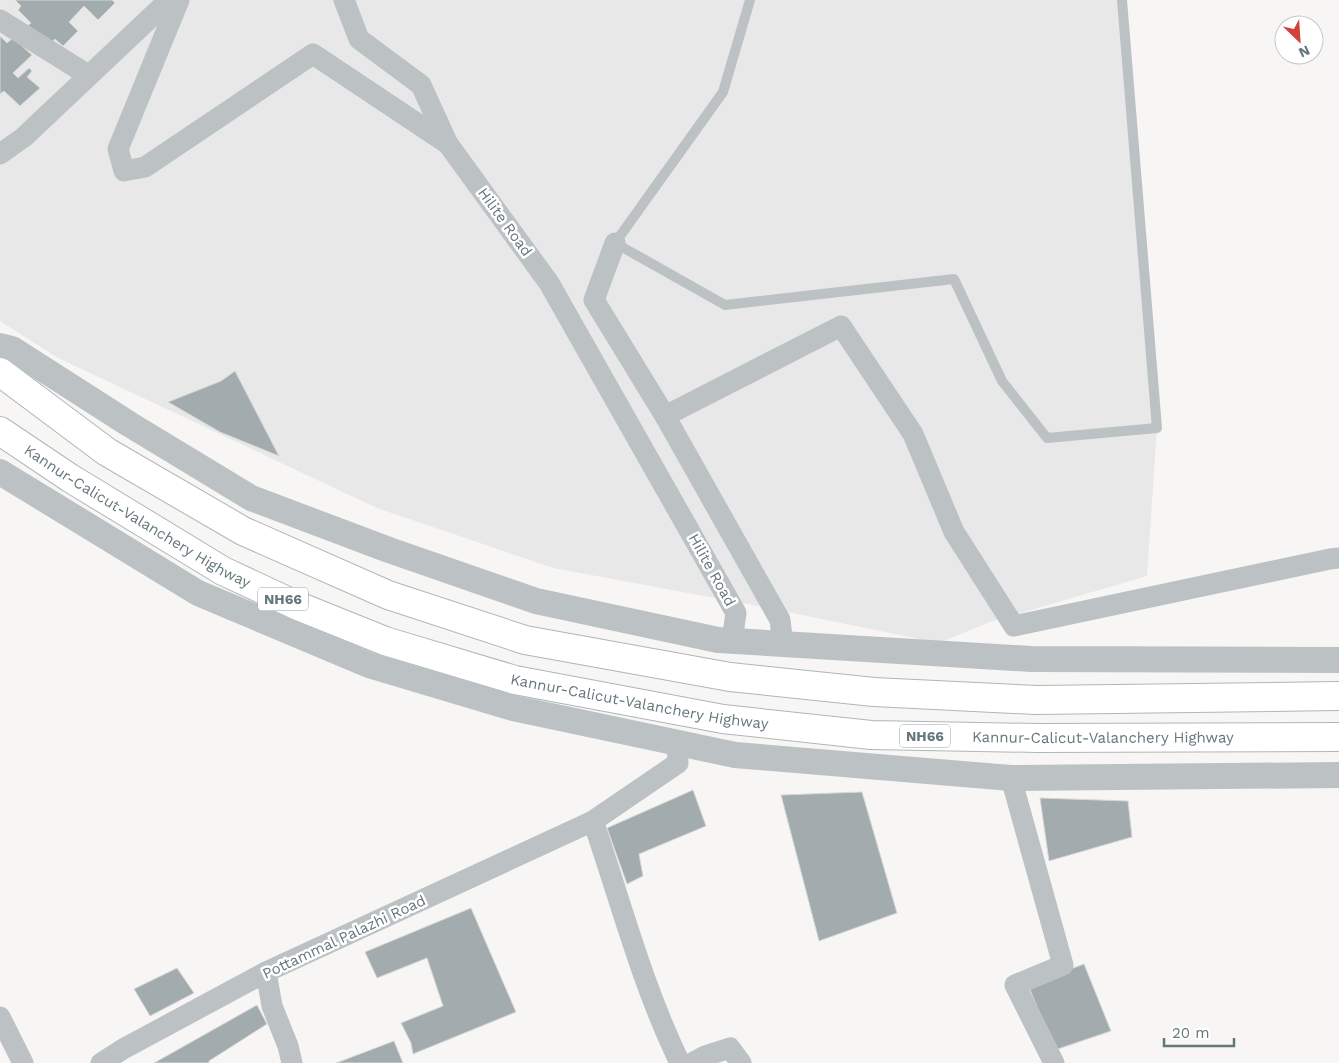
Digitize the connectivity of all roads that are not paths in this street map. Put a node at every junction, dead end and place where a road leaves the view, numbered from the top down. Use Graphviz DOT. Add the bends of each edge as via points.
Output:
graph roads {
  1 [pos="169,0"];
  2 [pos="179,0"];
  3 [pos="344,0"];
  4 [pos="750,0"];
  5 [pos="1122,0"];
  6 [pos="0,20"];
  7 [pos="88,75"];
  8 [pos="448,144"];
  9 [pos="0,154"];
  10 [pos="615,243"];
  11 [pos="0,346"];
  12 [pos="0,372"];
  13 [pos="665,416"];
  14 [pos="0,431"];
  15 [pos="0,472"];
  16 [pos="1339,558"];
  17 [pos="732,641"];
  18 [pos="783,645"];
  19 [pos="1339,660"];
  20 [pos="1339,696"];
  21 [pos="1339,737"];
  22 [pos="677,742"];
  23 [pos="1339,775"];
  24 [pos="1011,778"];
  25 [pos="593,821"];
  26 [pos="266,972"];
  27 [pos="0,1017"];
  28 [pos="23,1063"];
  29 [pos="101,1063"];
  30 [pos="292,1063"];
  31 [pos="680,1063"];
  32 [pos="692,1063"];
  33 [pos="741,1063"];
  34 [pos="1054,1063"];
  1 -- 7 [label="street"];
  2 -- 8 [label="street, Hilite Road" via="118,149 124,171 145,167 314,54"];
  3 -- 8 [label="street" via="359,39 421,85"];
  4 -- 10 [label="lane" via="723,92"];
  5 -- 10 [label="lane" via="1157,428 1047,438 1002,381 954,279 725,306"];
  6 -- 7 [label="street"];
  7 -- 9 [label="street" via="24,137"];
  8 -- 17 [label="street, Hilite Road" via="549,283 736,613"];
  10 -- 13 [label="street" via="594,300"];
  11 -- 17 [label="street" via="12,349 251,498 536,601"];
  12 -- 20 [label="highway" via="107,452 243,531 388,595 525,640 730,678 874,692 1036,700"];
  13 -- 16 [label="street" via="841,326 913,434 954,532 1014,626"];
  13 -- 18 [label="street" via="780,620"];
  14 -- 21 [label="highway, Kannur-Calicut-Valanchery Highway / NH66" via="223,572 385,642 515,680 724,719 871,735"];
  15 -- 22 [label="street" via="198,593 369,665 513,708"];
  17 -- 18 [label="street"];
  18 -- 19 [label="street" via="1031,659"];
  22 -- 24 [label="street" via="735,755"];
  22 -- 25 [label="street, Pottammal Palazhi Road" via="678,763"];
  23 -- 24 [label="street"];
  24 -- 34 [label="street" via="1063,965 1015,985"];
  25 -- 26 [label="street, Pottammal Palazhi Road"];
  25 -- 31 [label="street" via="636,958"];
  26 -- 29 [label="street, Pottammal Palazhi Road"];
  26 -- 30 [label="street" via="272,1006"];
  27 -- 28 [label="street"];
  32 -- 33 [label="street" via="730,1048"];
}
